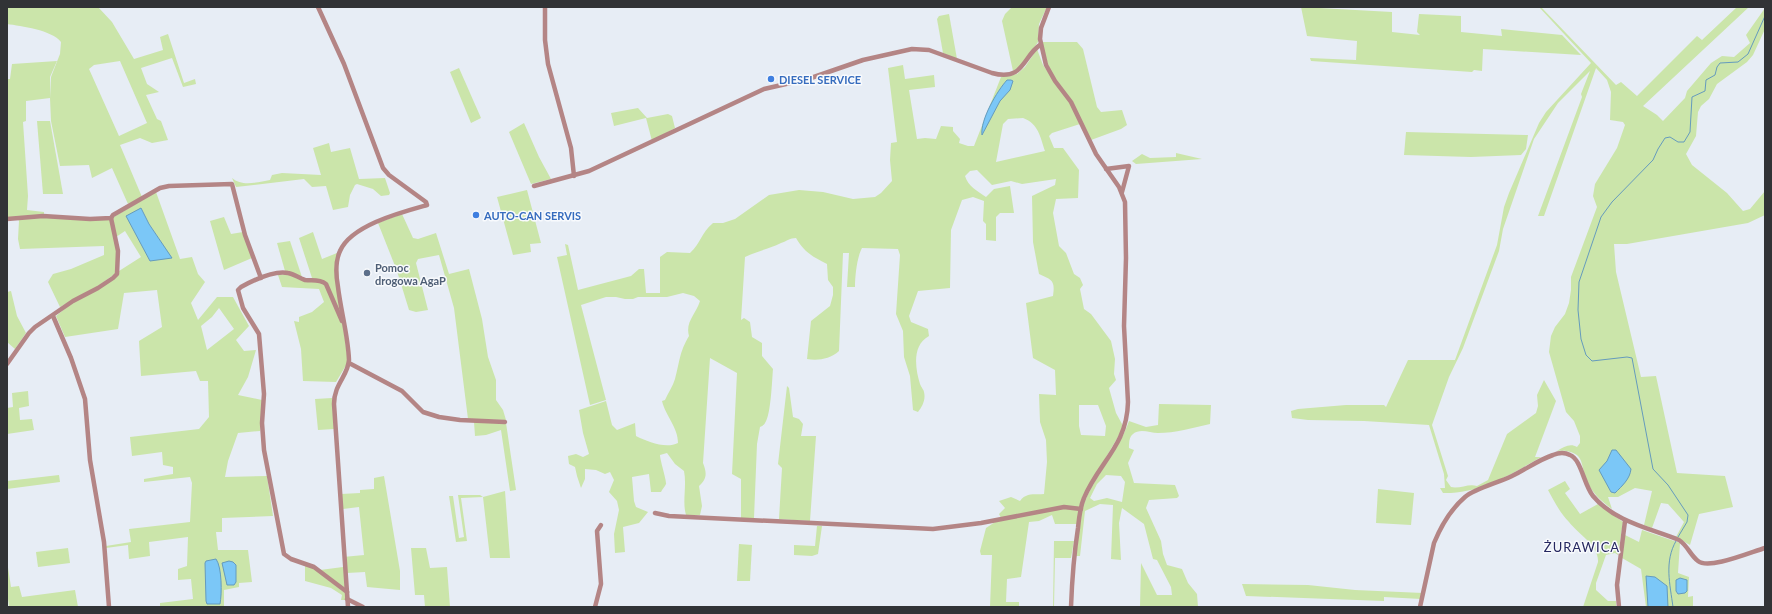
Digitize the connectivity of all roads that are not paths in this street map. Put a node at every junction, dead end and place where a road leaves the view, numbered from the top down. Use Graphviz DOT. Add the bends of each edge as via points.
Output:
graph roads {
  1 [pos="318,7"];
  2 [pos="545,7"];
  3 [pos="1049,7"];
  4 [pos="1040,45"];
  5 [pos="1106,169"];
  6 [pos="574,176"];
  7 [pos="534,186"];
  8 [pos="1122,192"];
  9 [pos="111,218"];
  10 [pos="7,219"];
  11 [pos="261,278"];
  12 [pos="53,316"];
  13 [pos="345,326"];
  14 [pos="349,363"];
  15 [pos="7,364"];
  16 [pos="505,422"];
  17 [pos="1081,509"];
  18 [pos="655,513"];
  19 [pos="1625,521"];
  20 [pos="601,525"];
  21 [pos="1765,548"];
  22 [pos="347,592"];
  23 [pos="347,599"];
  24 [pos="109,607"];
  25 [pos="348,607"];
  26 [pos="363,607"];
  27 [pos="594,607"];
  28 [pos="1071,607"];
  29 [pos="1420,607"];
  30 [pos="1619,607"];
  1 -- 13 [label="street" via="344,64 384,168 389,175 427,205 373,224 343,245 339,254 337,275"];
  2 -- 6 [label="street" via="546,57 571,148"];
  3 -- 4 [label="street" via="1041,28"];
  4 -- 5 [label="street" via="1049,70 1071,102"];
  4 -- 6 [label="street" via="1022,68 1002,75 923,48 862,60 808,79 764,89 629,154"];
  5 -- 8 [label="street"];
  5 -- 8 [label="street" via="1129,166"];
  6 -- 7 [label="street"];
  8 -- 17 [label="street" via="1126,218 1124,316 1127,417 1122,435 1087,491"];
  9 -- 10 [label="street" via="43,216"];
  9 -- 11 [label="street" via="160,188 232,184 245,234"];
  9 -- 12 [label="street" via="118,251 117,274"];
  11 -- 13 [label="street" via="287,272 302,279 321,280 326,284"];
  11 -- 22 [label="street" via="238,290 243,308 259,334 264,394 264,450 284,554 314,567"];
  12 -- 15 [label="street" via="42,321 29,334"];
  12 -- 24 [label="street" via="85,399 90,460 104,542"];
  13 -- 14 [label="street"];
  14 -- 16 [label="street" via="402,391 423,412 460,420"];
  14 -- 22 [label="street" via="335,390 334,404"];
  17 -- 18 [label="street" via="1064,507 981,523 933,529 672,516"];
  17 -- 28 [label="street" via="1073,561"];
  19 -- 21 [label="street" via="1677,539 1686,545 1698,561 1706,564"];
  19 -- 29 [label="street" via="1592,495 1574,457 1561,453 1546,458 1468,495 1455,507 1434,543"];
  19 -- 30 [label="street" via="1618,579"];
  20 -- 27 [label="street" via="597,531 601,584"];
  22 -- 23 [label="street"];
  23 -- 25 [label="street"];
  23 -- 26 [label="street"];
}
